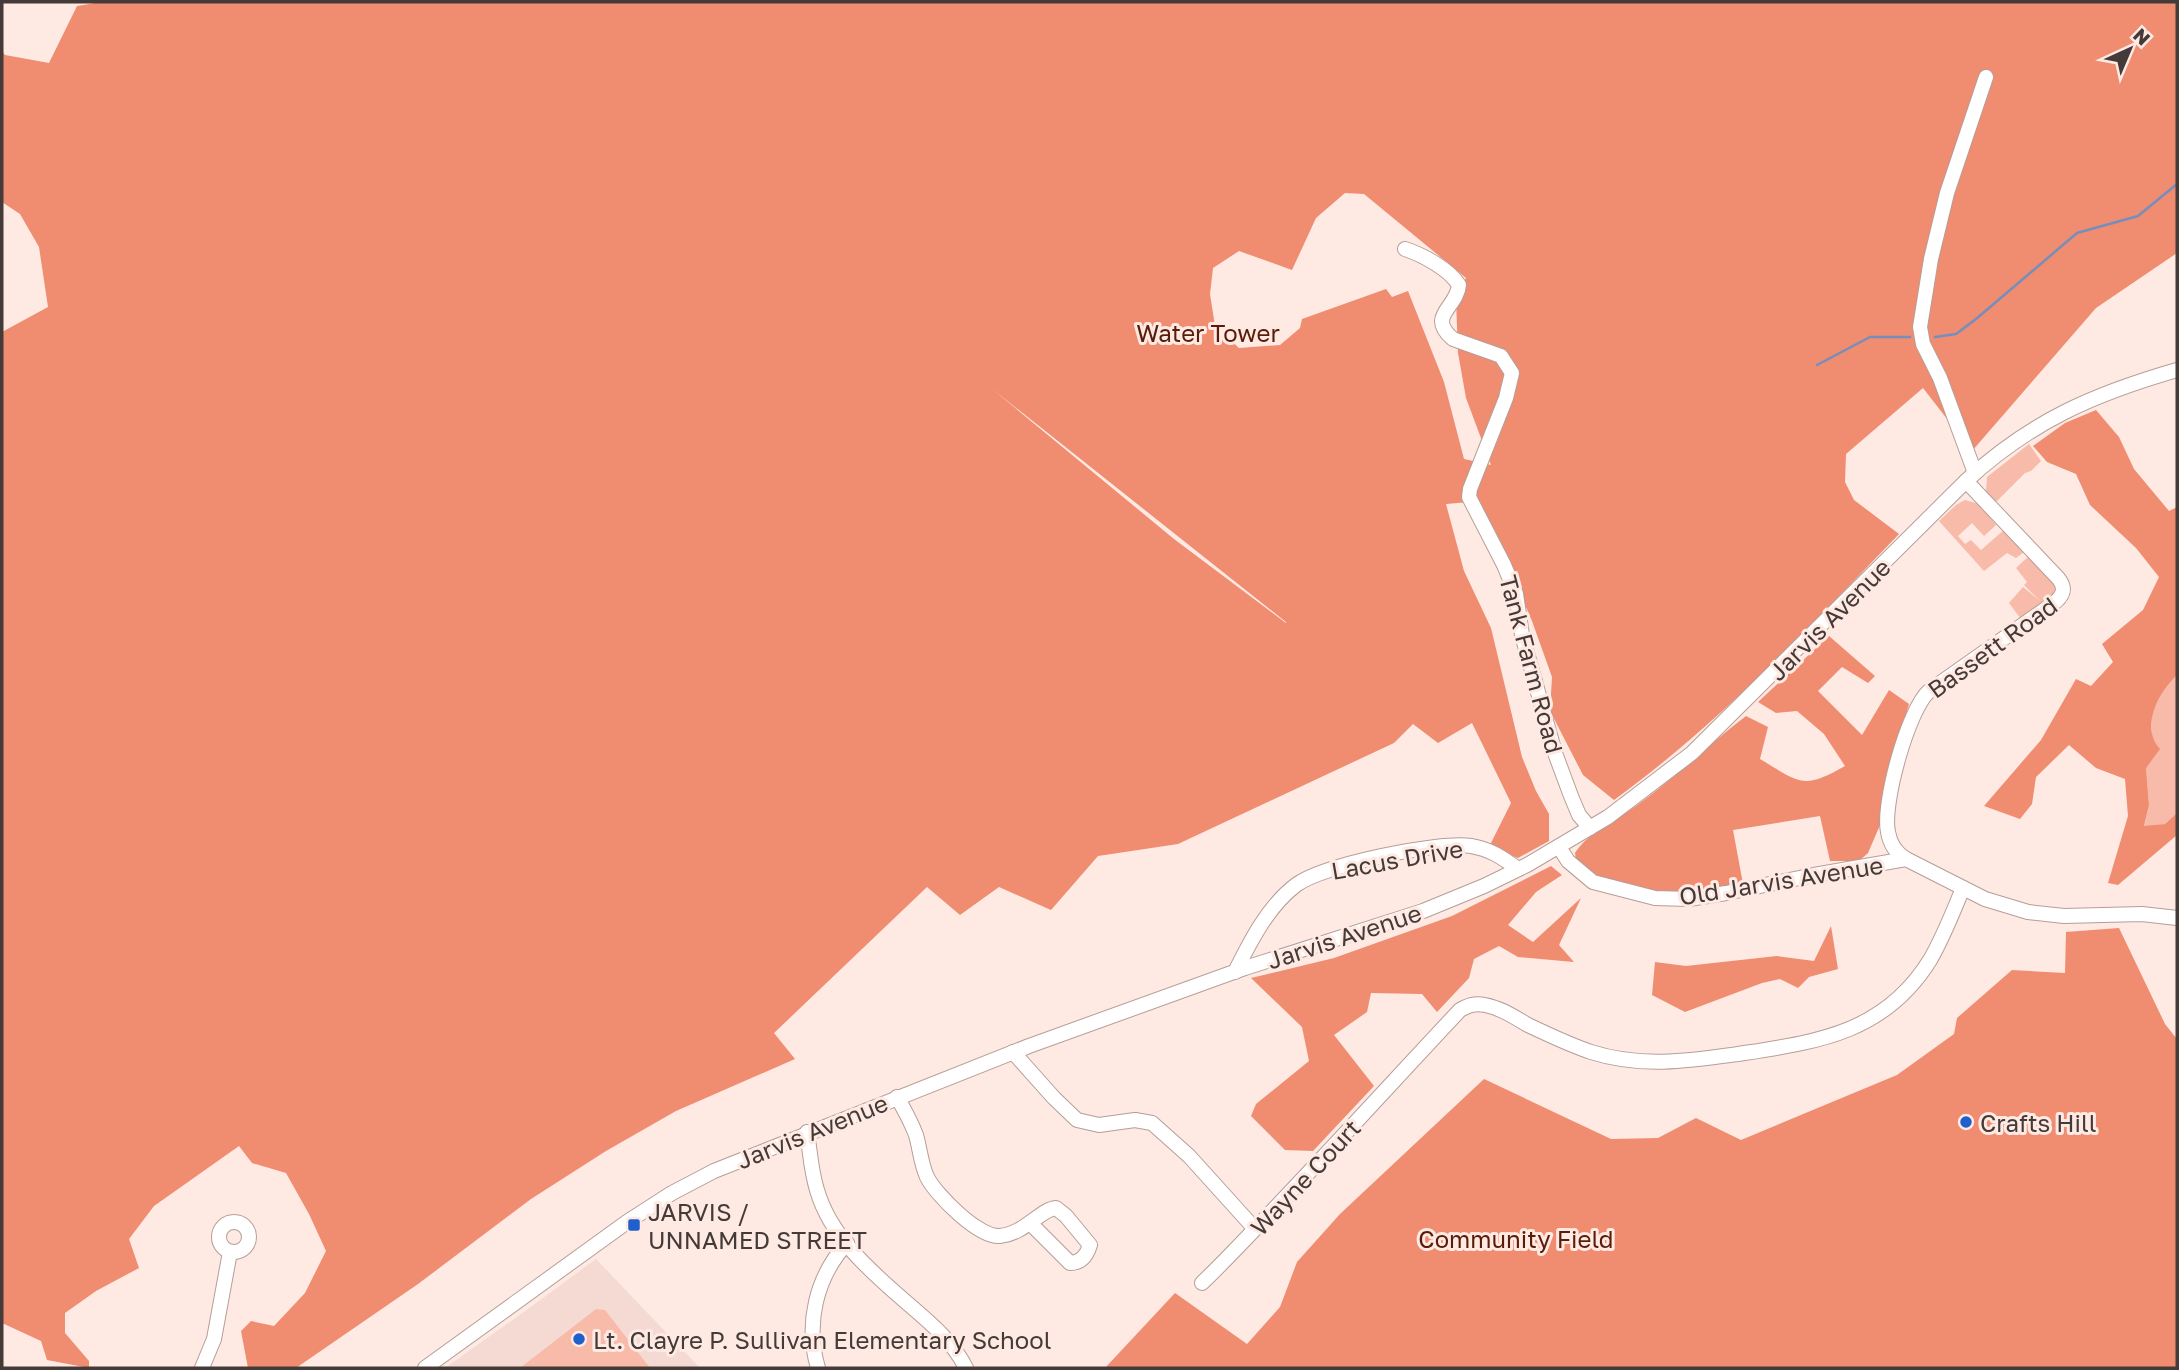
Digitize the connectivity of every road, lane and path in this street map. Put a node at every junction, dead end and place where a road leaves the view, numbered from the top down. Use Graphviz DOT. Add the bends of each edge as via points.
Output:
graph roads {
  1 [pos="1986,77"];
  2 [pos="1405,249"];
  3 [pos="2177,370"];
  4 [pos="1970,477"];
  5 [pos="1590,828"];
  6 [pos="1559,847"];
  7 [pos="1906,859"];
  8 [pos="1518,869"];
  9 [pos="1963,888"];
  10 [pos="2177,918"];
  11 [pos="1234,972"];
  12 [pos="1013,1052"];
  13 [pos="897,1097"];
  14 [pos="807,1132"];
  15 [pos="1031,1224"];
  16 [pos="1255,1229"];
  17 [pos="847,1243"];
  18 [pos="230,1252"];
  19 [pos="1202,1283"];
  20 [pos="202,1368"];
  21 [pos="425,1368"];
  22 [pos="818,1368"];
  23 [pos="966,1368"];
  1 -- 4 [label="street" via="1947,192 1920,327"];
  2 -- 5 [label="street, Tank Farm Road" via="1421,255 1459,285 1441,319 1447,335 1501,356 1511,373 1469,497 1516,594 1522,635 1555,752 1574,804"];
  3 -- 4 [label="street, Jarvis Avenue" via="2068,409"];
  4 -- 5 [label="street, Jarvis Avenue" via="1698,748"];
  4 -- 7 [label="street, Bassett Road" via="2064,590 2054,603 1920,701 1888,803 1888,836"];
  5 -- 6 [label="street, Jarvis Avenue"];
  6 -- 7 [label="street, Old Jarvis Avenue" via="1568,861 1593,881 1655,898 1689,899"];
  6 -- 8 [label="street, Jarvis Avenue"];
  7 -- 9 [label="street, Old Jarvis Avenue"];
  8 -- 11 [label="street, Jarvis Avenue" via="1401,919"];
  8 -- 11 [label="street, Lacus Drive" via="1485,849 1460,845 1359,861 1319,873 1294,886 1280,901"];
  9 -- 10 [label="street, Old Jarvis Avenue" via="2004,906 2039,914"];
  9 -- 16 [label="street, Wayne Court" via="1935,951 1913,982 1880,1014 1837,1035 1796,1045 1642,1063 1589,1051 1500,1009 1474,1004 1460,1010"];
  11 -- 12 [label="street, Jarvis Avenue"];
  12 -- 13 [label="street, Jarvis Avenue"];
  12 -- 16 [label="street" via="1077,1121 1152,1123 1189,1156"];
  13 -- 14 [label="street, Jarvis Avenue"];
  13 -- 15 [label="street" via="915,1133 927,1176 949,1205 990,1236 1007,1235"];
  14 -- 17 [label="street" via="823,1207"];
  14 -- 21 [label="street, Jarvis Avenue" via="714,1171 659,1201"];
  16 -- 19 [label="street, Wayne Court"];
  17 -- 22 [label="street" via="825,1276 816,1300 811,1338"];
  17 -- 23 [label="street" via="945,1336"];
  18 -- 20 [label="street" via="214,1339"];
}
